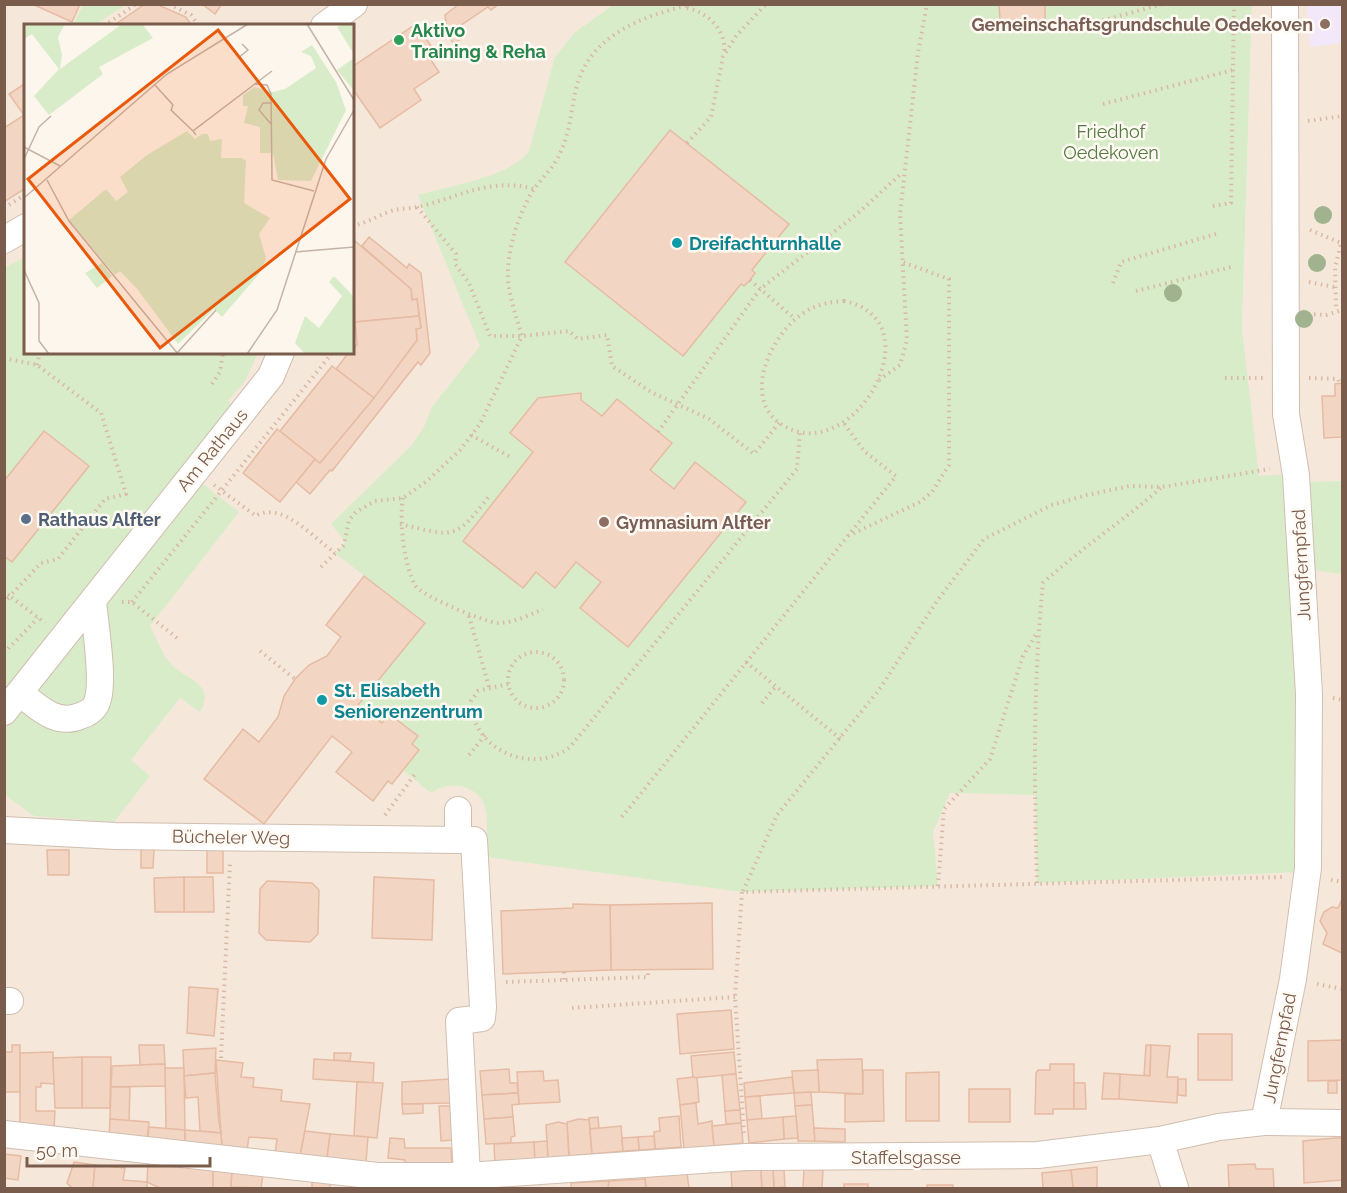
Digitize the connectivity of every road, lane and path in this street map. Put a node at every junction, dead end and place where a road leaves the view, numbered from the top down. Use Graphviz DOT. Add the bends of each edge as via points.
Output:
graph roads {
  1 [pos="136,4"];
  2 [pos="169,4"];
  3 [pos="354,4"];
  4 [pos="694,4"];
  5 [pos="766,4"];
  6 [pos="927,4"];
  7 [pos="1163,4"];
  8 [pos="1234,4"];
  9 [pos="1285,4"];
  10 [pos="683,7"];
  11 [pos="107,24"];
  12 [pos="198,24"];
  13 [pos="327,24"];
  14 [pos="1068,30"];
  15 [pos="723,57"];
  16 [pos="1233,70"];
  17 [pos="1103,104"];
  18 [pos="1342,116"];
  19 [pos="1286,123"];
  20 [pos="687,143"];
  21 [pos="903,173"];
  22 [pos="534,189"];
  23 [pos="24,195"];
  24 [pos="1213,206"];
  25 [pos="417,207"];
  26 [pos="4,208"];
  27 [pos="1285,219"];
  28 [pos="354,226"];
  29 [pos="24,228"];
  30 [pos="1219,233"];
  31 [pos="4,240"];
  32 [pos="902,262"];
  33 [pos="1231,267"];
  34 [pos="750,280"];
  35 [pos="1113,283"];
  36 [pos="1316,283"];
  37 [pos="1334,287"];
  38 [pos="760,289"];
  39 [pos="1136,291"];
  40 [pos="1336,310"];
  41 [pos="1342,310"];
  42 [pos="1284,314"];
  43 [pos="795,319"];
  44 [pos="522,336"];
  45 [pos="40,354"];
  46 [pos="223,354"];
  47 [pos="280,354"];
  48 [pos="331,354"];
  49 [pos="4,358"];
  50 [pos="37,365"];
  51 [pos="1225,378"];
  52 [pos="1285,378"];
  53 [pos="879,380"];
  54 [pos="212,384"];
  55 [pos="1340,384"];
  56 [pos="680,404"];
  57 [pos="843,422"];
  58 [pos="779,423"];
  59 [pos="658,432"];
  60 [pos="800,432"];
  61 [pos="471,435"];
  62 [pos="512,458"];
  63 [pos="1296,471"];
  64 [pos="1162,487"];
  65 [pos="221,491"];
  66 [pos="490,495"];
  67 [pos="403,498"];
  68 [pos="400,524"];
  69 [pos="845,538"];
  70 [pos="335,554"];
  71 [pos="321,567"];
  72 [pos="4,592"];
  73 [pos="10,596"];
  74 [pos="93,601"];
  75 [pos="4,604"];
  76 [pos="543,609"];
  77 [pos="469,615"];
  78 [pos="1038,633"];
  79 [pos="177,638"];
  80 [pos="260,651"];
  81 [pos="4,653"];
  82 [pos="746,662"];
  83 [pos="295,679"];
  84 [pos="508,684"];
  85 [pos="776,686"];
  86 [pos="489,687"];
  87 [pos="12,702"];
  88 [pos="762,704"];
  89 [pos="485,735"];
  90 [pos="841,739"];
  91 [pos="469,755"];
  92 [pos="415,774"];
  93 [pos="458,810"];
  94 [pos="622,817"];
  95 [pos="12,828"];
  96 [pos="231,837"];
  97 [pos="377,839"];
  98 [pos="458,840"];
  99 [pos="1307,877"];
  100 [pos="1037,883"];
  101 [pos="938,886"];
  102 [pos="742,892"];
  103 [pos="648,969"];
  104 [pos="564,972"];
  105 [pos="564,980"];
  106 [pos="481,983"];
  107 [pos="735,997"];
  108 [pos="572,1008"];
  109 [pos="221,1058"];
  110 [pos="1264,1122"];
  111 [pos="1342,1123"];
  112 [pos="4,1134"];
  113 [pos="1160,1140"];
  114 [pos="746,1157"];
  115 [pos="467,1176"];
  116 [pos="1175,1188"];
  1 -- 11 [label="path"];
  2 -- 12 [label="path" via="191,15"];
  3 -- 13 [label="street"];
  4 -- 10 [label="path"];
  5 -- 15 [label="path" via="736,36"];
  6 -- 21 [label="path"];
  7 -- 14 [label="path"];
  8 -- 16 [label="path"];
  9 -- 19 [label="street, Jungfernpfad"];
  10 -- 15 [label="path" via="703,14 718,28 723,36"];
  10 -- 22 [label="path" via="628,25 594,54 576,88 561,153"];
  15 -- 20 [label="path" via="711,117"];
  16 -- 17 [label="path"];
  16 -- 24 [label="path" via="1231,202"];
  18 -- 19 [label="path"];
  19 -- 27 [label="street, Jungfernpfad"];
  21 -- 32 [label="path"];
  21 -- 38 [label="path"];
  22 -- 25 [label="path" via="510,184 484,186"];
  22 -- 44 [label="path" via="521,215 508,273"];
  23 -- 26 [label="path"];
  25 -- 28 [label="path" via="392,211"];
  25 -- 44 [label="path" via="456,254 455,264 469,283 490,336"];
  27 -- 37 [label="path" via="1341,243"];
  27 -- 42 [label="street, Jungfernpfad"];
  29 -- 31 [label="street"];
  30 -- 35 [label="path" via="1122,262"];
  32 -- 53 [label="path" via="907,340 900,365"];
  32 -- 69 [label="path" via="949,279 949,465 932,492 920,502"];
  33 -- 39 [label="path"];
  34 -- 38 [label="path"];
  36 -- 37 [label="path"];
  37 -- 40 [label="path"];
  38 -- 43 [label="path"];
  38 -- 56 [label="path"];
  40 -- 41 [label="path"];
  40 -- 42 [label="path" via="1326,315"];
  42 -- 52 [label="street, Jungfernpfad"];
  43 -- 53 [label="path" via="829,302 852,303 872,315 885,339"];
  43 -- 58 [label="path" via="775,344 763,376 766,407"];
  44 -- 56 [label="path" via="569,331 578,339 607,335 612,366 651,392"];
  44 -- 61 [label="path"];
  45 -- 50 [label="path"];
  46 -- 54 [label="path" via="220,372"];
  47 -- 74 [label="street, Am Rathaus" via="271,376"];
  48 -- 65 [label="path"];
  49 -- 50 [label="path"];
  50 -- 73 [label="path" via="101,412 126,494 105,499 58,559 41,563"];
  51 -- 52 [label="path"];
  52 -- 55 [label="path" via="1338,379"];
  52 -- 63 [label="street, Jungfernpfad" via="1286,414"];
  53 -- 57 [label="path" via="865,401"];
  56 -- 58 [label="path" via="709,419 754,454"];
  56 -- 59 [label="path"];
  57 -- 60 [label="path" via="821,432"];
  57 -- 69 [label="path" via="865,452 896,476"];
  58 -- 60 [label="path"];
  60 -- 89 [label="path" via="797,469 564,753 543,759 521,759 498,750"];
  61 -- 62 [label="path"];
  61 -- 67 [label="path" via="447,463"];
  63 -- 64 [label="path"];
  63 -- 99 [label="street, Jungfernpfad" via="1309,694"];
  64 -- 78 [label="path" via="1043,583"];
  64 -- 90 [label="path" via="1130,486 1052,505 984,539"];
  65 -- 70 [label="path" via="256,516 273,511 285,516"];
  65 -- 79 [label="path" via="132,602"];
  66 -- 68 [label="path" via="464,527 444,534"];
  67 -- 68 [label="path"];
  67 -- 70 [label="path" via="375,501 356,512 349,520 344,545"];
  68 -- 77 [label="path" via="415,585 423,594"];
  69 -- 82 [label="path"];
  70 -- 71 [label="path"];
  72 -- 73 [label="path"];
  73 -- 75 [label="path"];
  73 -- 81 [label="path" via="38,618"];
  74 -- 87 [label="street, Am Rathaus"];
  74 -- 87 [label="street, Am Rathaus" via="100,684 96,705 77,718 55,718"];
  76 -- 77 [label="path" via="519,620 498,623"];
  77 -- 86 [label="path"];
  78 -- 100 [label="path" via="1034,783"];
  78 -- 101 [label="path" via="1023,656 990,759 944,809"];
  80 -- 83 [label="path"];
  82 -- 85 [label="path"];
  82 -- 94 [label="path"];
  84 -- 84 [label="path" via="517,701 525,706 544,707 560,696 565,677 550,655 532,652 516,659"];
  84 -- 86 [label="path"];
  85 -- 88 [label="path"];
  85 -- 90 [label="path"];
  86 -- 89 [label="path" via="478,691 471,701 473,718"];
  89 -- 91 [label="path"];
  90 -- 102 [label="path" via="777,814"];
  92 -- 97 [label="path" via="381,821"];
  93 -- 98 [label="street"];
  95 -- 96 [label="street, Bücheler Weg" via="115,836"];
  96 -- 97 [label="street, Bücheler Weg"];
  96 -- 109 [label="path"];
  97 -- 98 [label="street, Bücheler Weg"];
  98 -- 106 [label="street" via="474,840"];
  99 -- 100 [label="path"];
  99 -- 110 [label="street, Jungfernpfad" via="1293,979"];
  100 -- 101 [label="path"];
  101 -- 102 [label="path"];
  102 -- 107 [label="path"];
  103 -- 105 [label="path" via="648,977"];
  104 -- 105 [label="path"];
  105 -- 106 [label="path"];
  106 -- 115 [label="street" via="482,1018 459,1021"];
  107 -- 108 [label="path"];
  107 -- 114 [label="path"];
  110 -- 111 [label="street, Staffelsgasse"];
  110 -- 113 [label="street, Staffelsgasse"];
  112 -- 115 [label="street, Staffelsgasse" via="378,1176"];
  113 -- 114 [label="street, Staffelsgasse" via="1038,1155"];
  113 -- 116 [label="street"];
  114 -- 115 [label="street, Staffelsgasse"];
}
